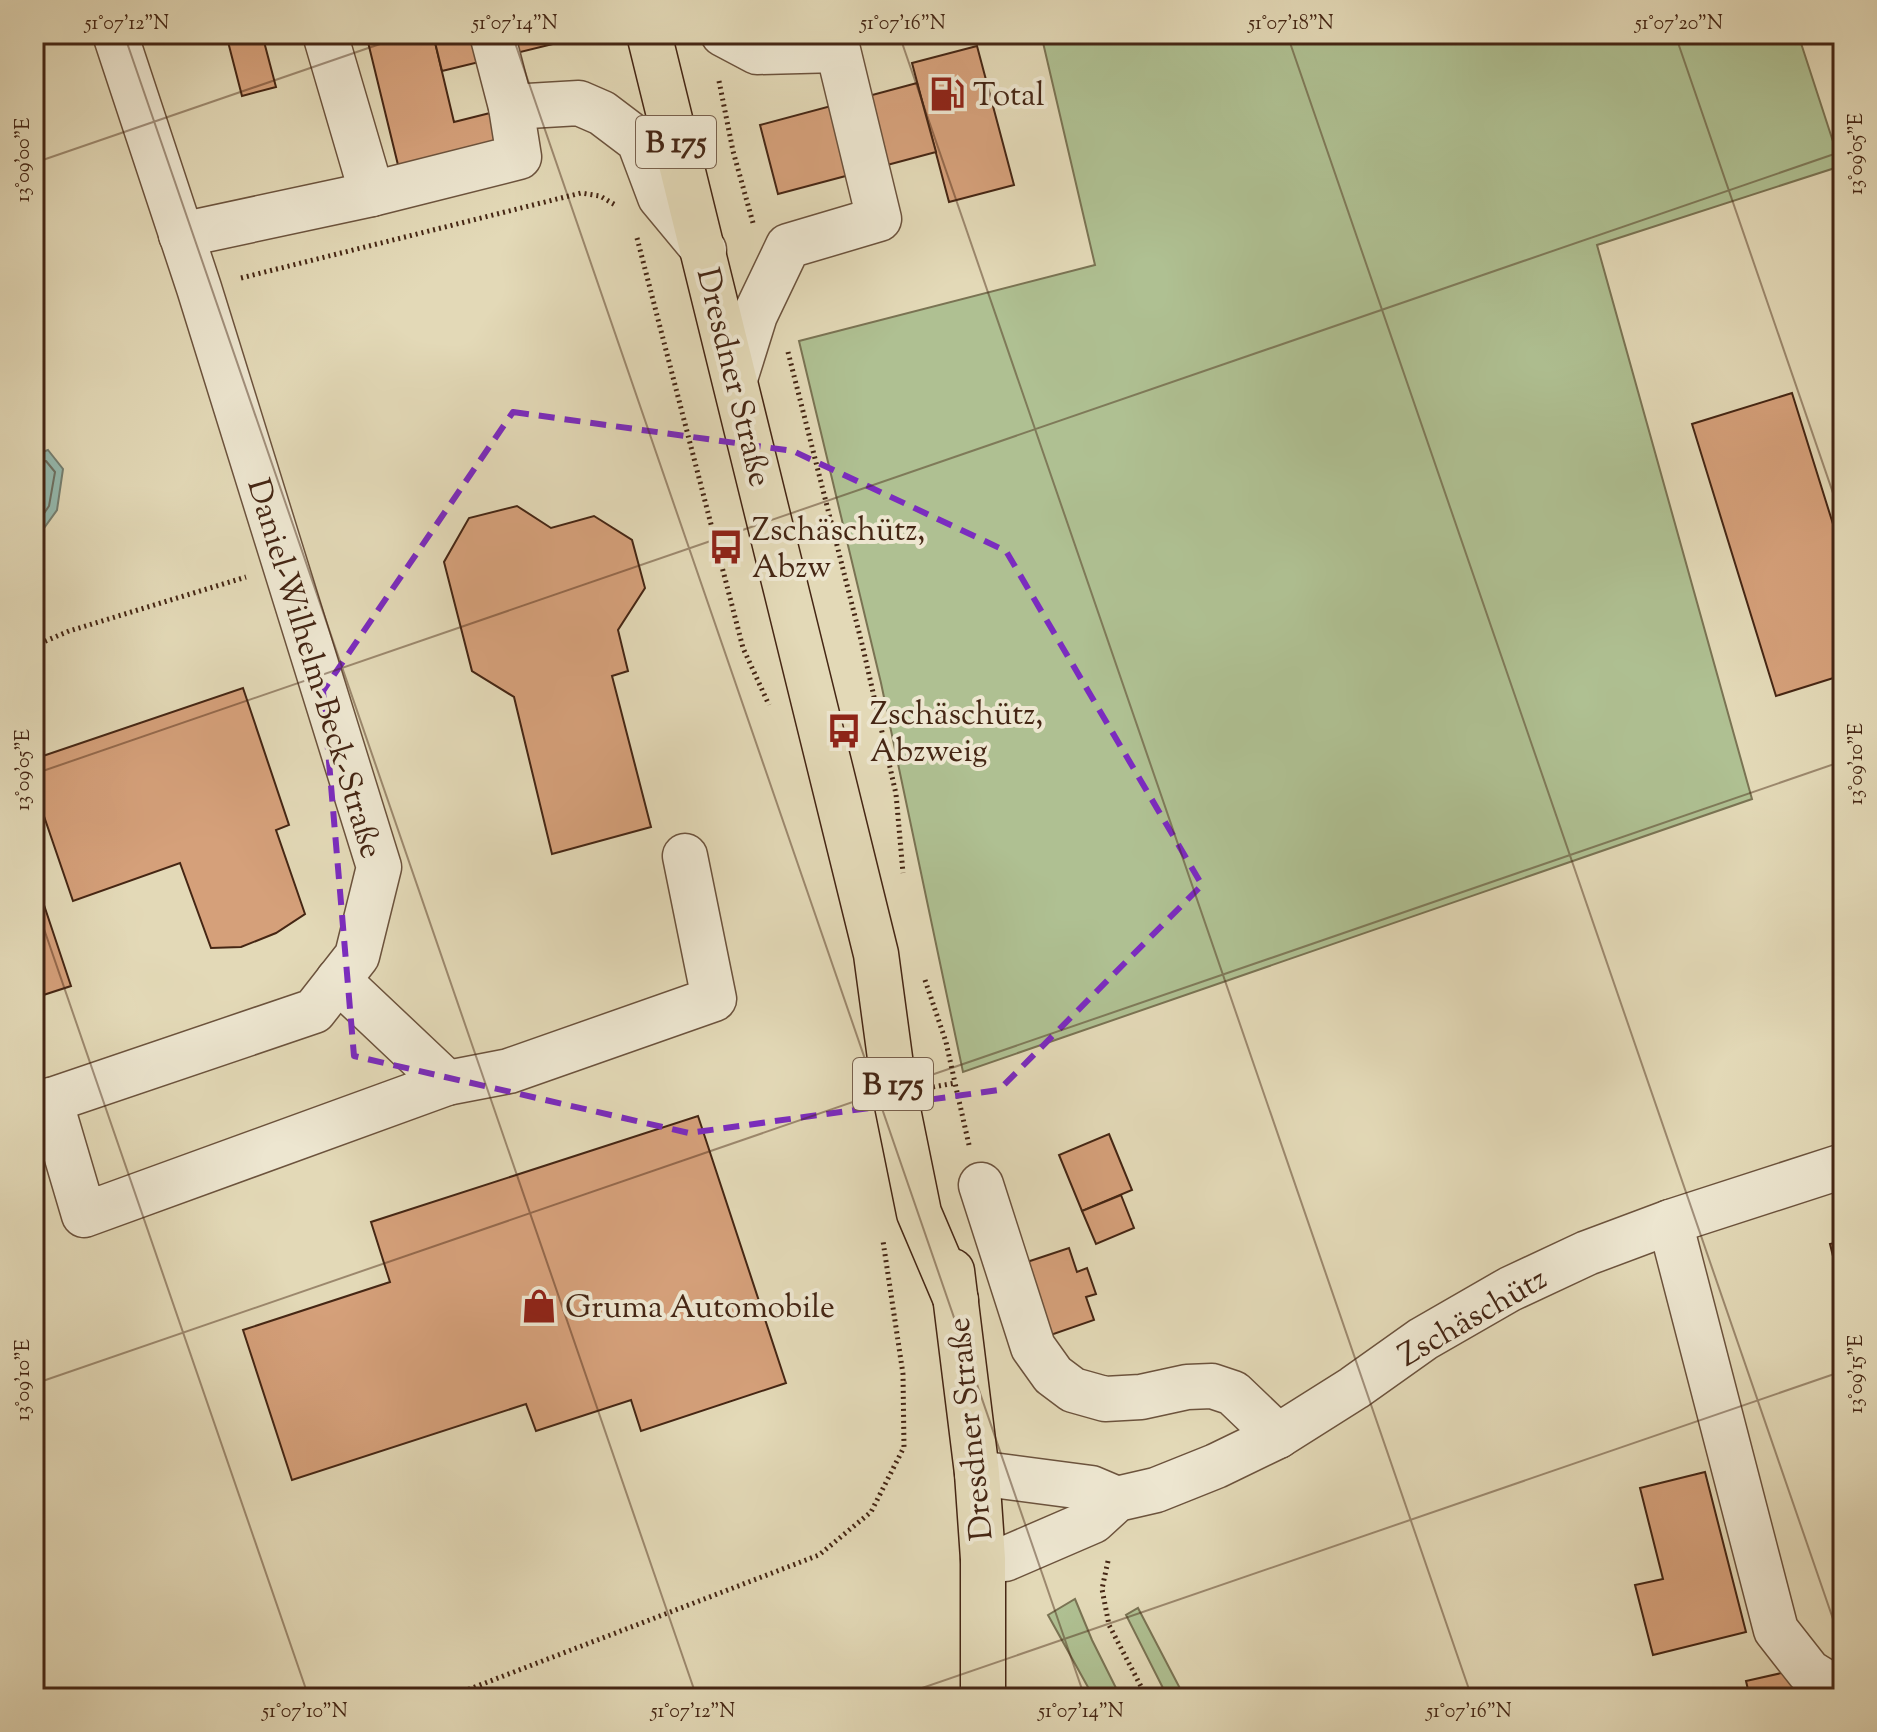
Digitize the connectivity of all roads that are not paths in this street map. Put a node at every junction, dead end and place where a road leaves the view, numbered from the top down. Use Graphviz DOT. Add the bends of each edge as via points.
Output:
graph roads {
  1 [pos="115,34"];
  2 [pos="325,34"];
  3 [pos="492,34"];
  4 [pos="649,34"];
  5 [pos="723,34"];
  6 [pos="511,107"];
  7 [pos="372,194"];
  8 [pos="181,235"];
  9 [pos="704,250"];
  10 [pos="735,379"];
  11 [pos="685,856"];
  12 [pos="876,954"];
  13 [pos="338,980"];
  14 [pos="447,1083"];
  15 [pos="42,1103"];
  16 [pos="1843,1166"];
  17 [pos="981,1185"];
  18 [pos="1670,1222"];
  19 [pos="956,1300"];
  20 [pos="1278,1436"];
  21 [pos="977,1473"];
  22 [pos="1117,1499"];
  23 [pos="983,1559"];
  24 [pos="1843,1693"];
  25 [pos="959,1698"];
  26 [pos="983,1698"];
  1 -- 8 [label="street, Daniel-Wilhelm-Beck-Straße"];
  2 -- 7 [label="street"];
  3 -- 6 [label="street"];
  4 -- 9 [label="main road, Dresdner Straße / B 175"];
  5 -- 10 [label="street" via="757,52 838,50 879,219 788,246 755,315"];
  6 -- 7 [label="street" via="519,157"];
  6 -- 9 [label="street" via="579,103 602,113 639,141 660,197"];
  7 -- 8 [label="street"];
  8 -- 13 [label="street, Daniel-Wilhelm-Beck-Straße" via="379,867 357,956"];
  9 -- 10 [label="main road, Dresdner Straße / B 175"];
  10 -- 12 [label="main road, Dresdner Straße / B 175"];
  11 -- 14 [label="street" via="714,999 509,1071"];
  12 -- 19 [label="main road, Dresdner Straße / B 175" via="895,1095 919,1213"];
  12 -- 19 [label="main road, Dresdner Straße / B 175" via="911,1057 937,1086"];
  13 -- 14 [label="street"];
  13 -- 15 [label="street, Daniel-Wilhelm-Beck-Straße" via="314,1011"];
  14 -- 15 [label="street" via="84,1215"];
  16 -- 18 [label="street, Zschäschütz"];
  17 -- 20 [label="street" via="1033,1347 1053,1375 1073,1390 1105,1399 1212,1386 1233,1393"];
  18 -- 20 [label="street, Zschäschütz" via="1510,1289 1423,1339"];
  18 -- 24 [label="street" via="1776,1630 1809,1672"];
  19 -- 21 [label="main road, Dresdner Straße / B 175"];
  20 -- 22 [label="street, Zschäschütz" via="1168,1485"];
  21 -- 22 [label="street" via="1091,1488"];
  21 -- 23 [label="main road, Dresdner Straße / B 175"];
  22 -- 23 [label="street, Zschäschütz" via="1093,1521 1005,1559"];
  23 -- 25 [label="main road, B 175" via="961,1647"];
  23 -- 26 [label="main road, B 175"];
}
